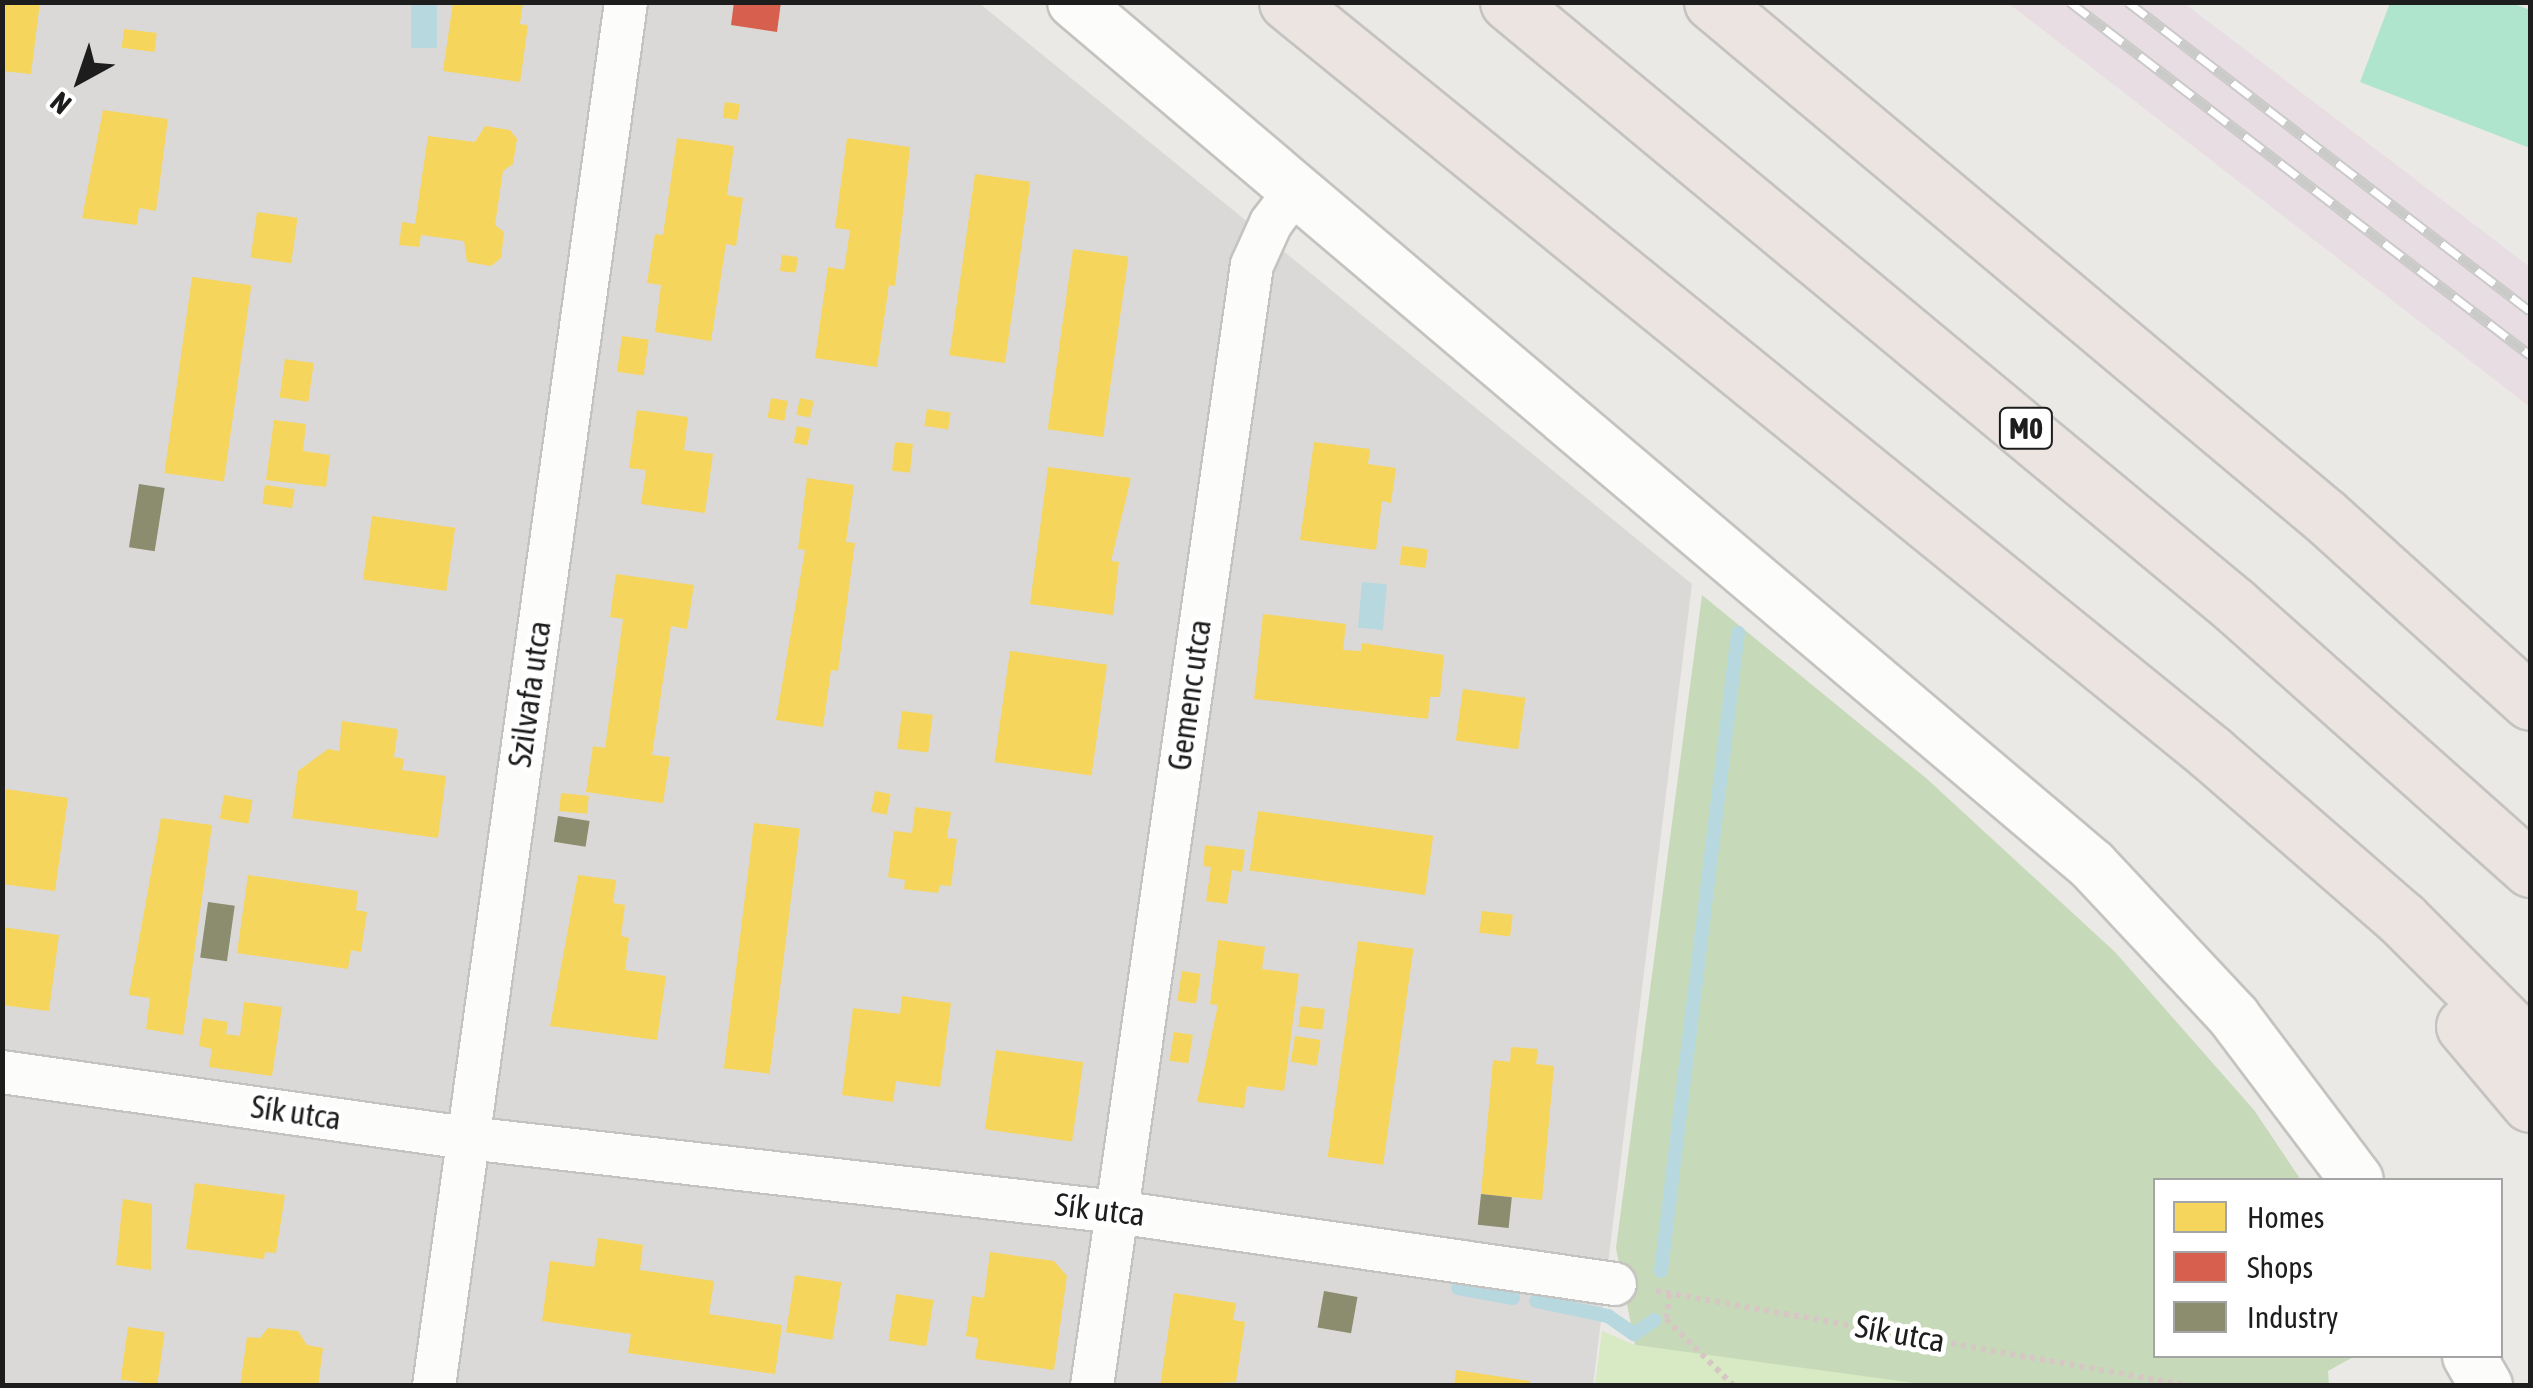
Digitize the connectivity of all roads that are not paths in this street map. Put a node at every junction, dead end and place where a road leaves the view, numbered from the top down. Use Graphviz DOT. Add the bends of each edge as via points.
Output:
graph roads {
  1 [pos="626,2"];
  2 [pos="1074,2"];
  3 [pos="1287,2"];
  4 [pos="1508,2"];
  5 [pos="1712,2"];
  6 [pos="1296,190"];
  7 [pos="2530,702"];
  8 [pos="2210,753"];
  9 [pos="2530,869"];
  10 [pos="2530,1046"];
  11 [pos="2,1072"];
  12 [pos="2530,1104"];
  13 [pos="468,1138"];
  14 [pos="2355,1178"];
  15 [pos="1116,1212"];
  16 [pos="1615,1284"];
  17 [pos="434,1386"];
  18 [pos="1092,1386"];
  1 -- 13 [label="street, Szilvafa utca"];
  2 -- 6 [label="street"];
  3 -- 8 [label="highway"];
  4 -- 9 [label="highway, M0" via="2189,567"];
  5 -- 7 [label="highway" via="2326,517"];
  6 -- 14 [label="street" via="2092,865 2234,1017"];
  6 -- 15 [label="street, Gemenc utca" via="1271,222 1252,265"];
  8 -- 10 [label="highway" via="2402,919"];
  8 -- 12 [label="highway"];
  11 -- 13 [label="street, Sík utca"];
  13 -- 15 [label="street, Sík utca"];
  13 -- 17 [label="street, Szilvafa utca"];
  15 -- 16 [label="street, Sík utca"];
  15 -- 18 [label="street, Gemenc utca"];
}
